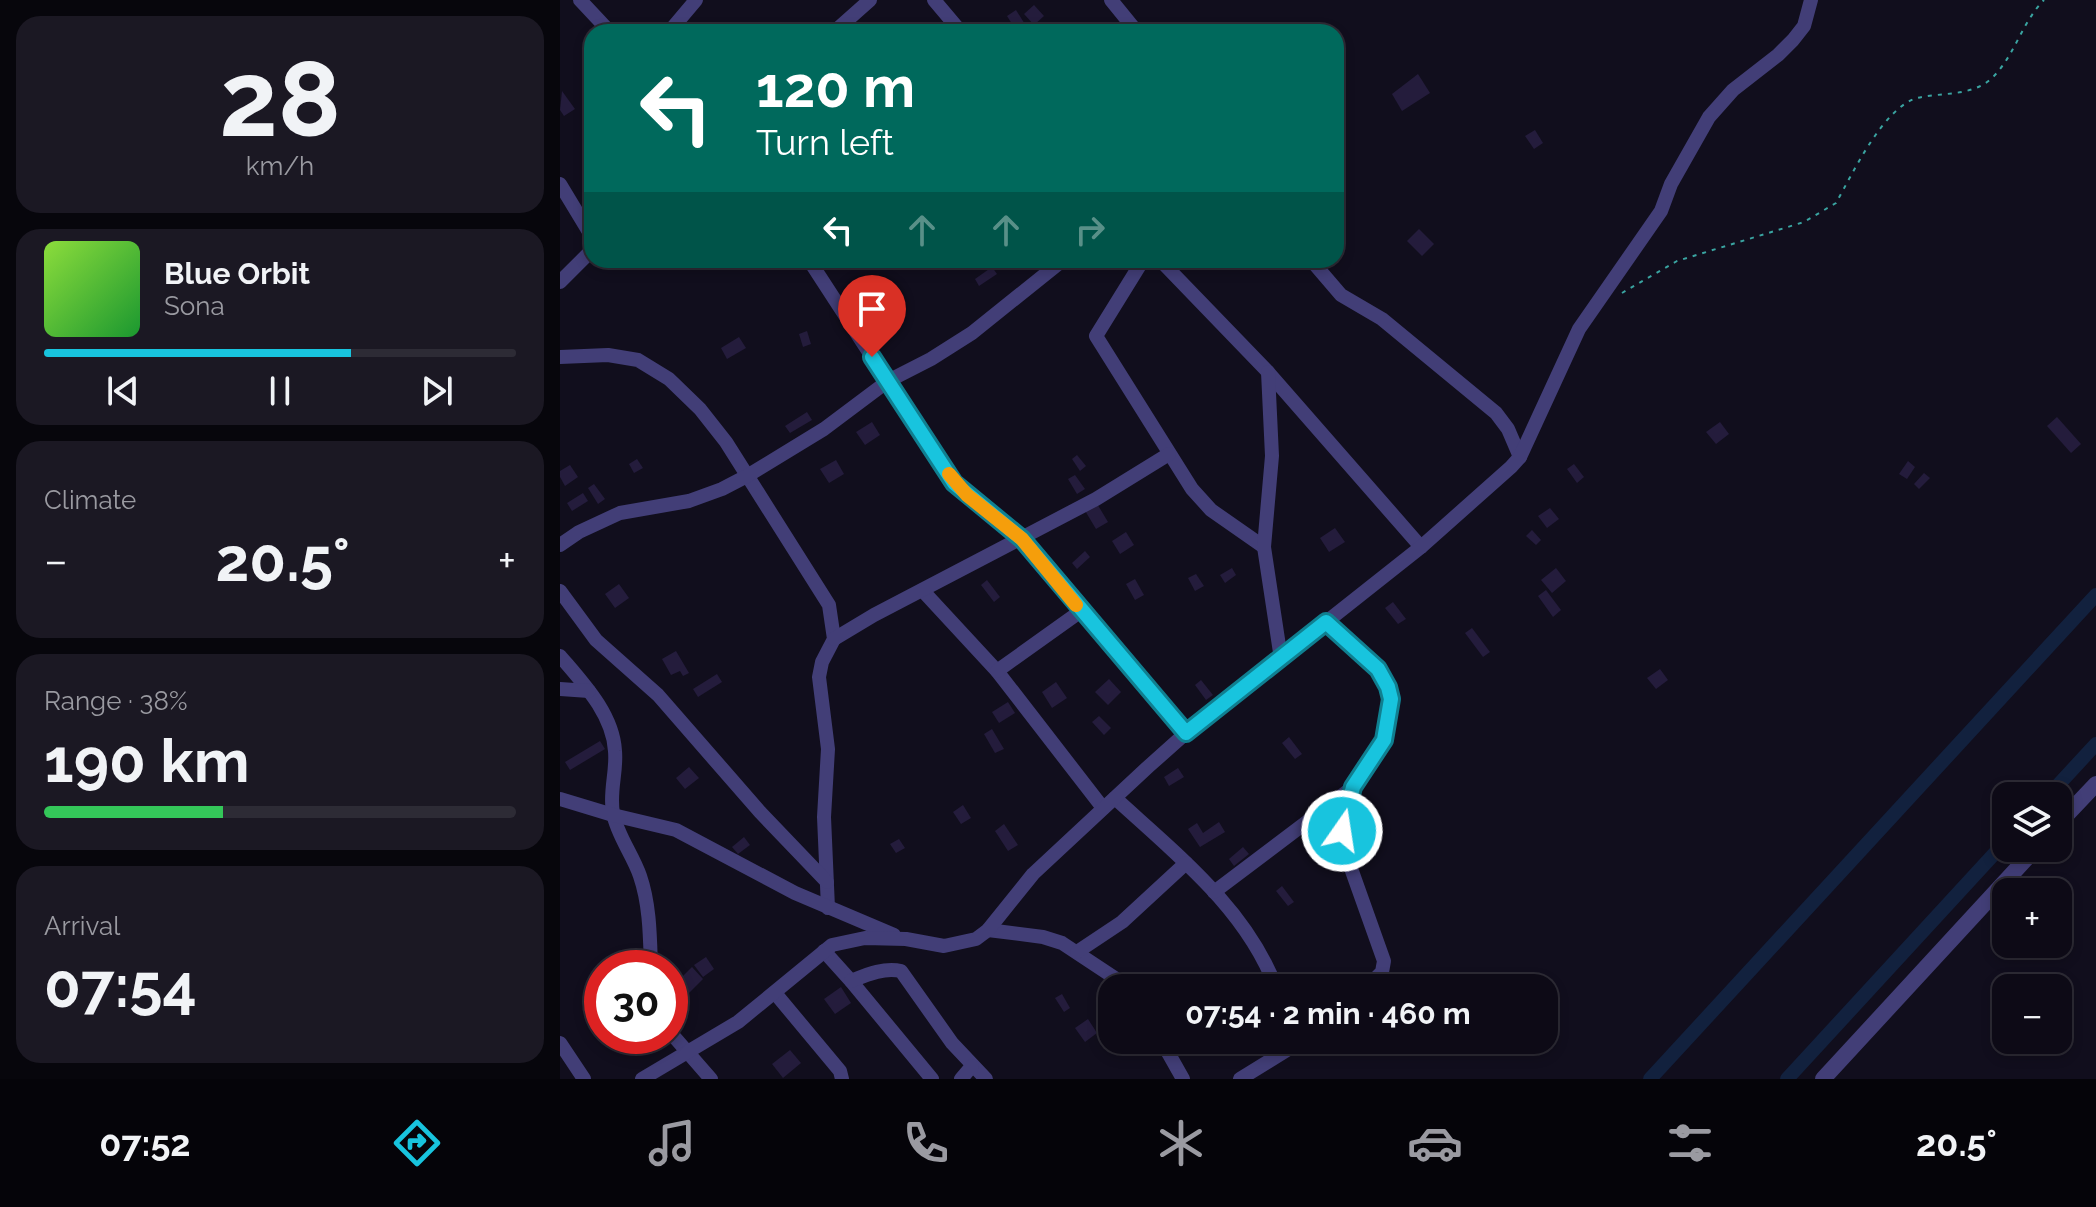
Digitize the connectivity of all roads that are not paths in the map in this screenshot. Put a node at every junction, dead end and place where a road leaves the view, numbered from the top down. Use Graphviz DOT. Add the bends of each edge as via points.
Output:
graph roads {
  1 [pos="580,0"];
  2 [pos="696,0"];
  3 [pos="870,0"];
  4 [pos="934,0"];
  5 [pos="1111,0"];
  6 [pos="1811,0"];
  7 [pos="602,24"];
  8 [pos="676,24"];
  9 [pos="843,24"];
  10 [pos="954,24"];
  11 [pos="1130,24"];
  12 [pos="560,184"];
  13 [pos="584,224"];
  14 [pos="584,258"];
  15 [pos="814,268"];
  16 [pos="1053,268"];
  17 [pos="1138,268"];
  18 [pos="1168,268"];
  19 [pos="1318,268"];
  20 [pos="560,282"];
  21 [pos="560,357"];
  22 [pos="1268,372"];
  23 [pos="888,381"];
  24 [pos="1169,454"];
  25 [pos="1520,457"];
  26 [pos="747,476"];
  27 [pos="1022,539"];
  28 [pos="560,545"];
  29 [pos="1264,547"];
  30 [pos="1421,547"];
  31 [pos="560,591"];
  32 [pos="923,591"];
  33 [pos="1081,611"];
  34 [pos="1326,622"];
  35 [pos="834,639"];
  36 [pos="560,656"];
  37 [pos="1281,659"];
  38 [pos="997,671"];
  39 [pos="560,689"];
  40 [pos="589,691"];
  41 [pos="1186,733"];
  42 [pos="2096,784"];
  43 [pos="1353,787"];
  44 [pos="1115,798"];
  45 [pos="560,799"];
  46 [pos="1103,808"];
  47 [pos="2072,809"];
  48 [pos="613,815"];
  49 [pos="2023,862"];
  50 [pos="1186,863"];
  51 [pos="827,882"];
  52 [pos="1214,892"];
  53 [pos="828,908"];
  54 [pos="988,930"];
  55 [pos="906,939"];
  56 [pos="650,950"];
  57 [pos="824,951"];
  58 [pos="1077,952"];
  59 [pos="1109,974"];
  60 [pos="1270,974"];
  61 [pos="1380,974"];
  62 [pos="851,981"];
  63 [pos="775,993"];
  64 [pos="560,1043"];
  65 [pos="690,1053"];
  66 [pos="1169,1054"];
  67 [pos="1280,1054"];
  68 [pos="972,1066"];
  69 [pos="584,1079"];
  70 [pos="642,1079"];
  71 [pos="711,1079"];
  72 [pos="842,1079"];
  73 [pos="932,1079"];
  74 [pos="961,1079"];
  75 [pos="986,1079"];
  76 [pos="1183,1079"];
  77 [pos="1240,1079"];
  78 [pos="1823,1079"];
  1 -- 7 [label="street"];
  2 -- 8 [label="street"];
  3 -- 9 [label="street"];
  4 -- 10 [label="street"];
  5 -- 11 [label="street"];
  6 -- 25 [label="street" via="1804,26 1793,40 1709,117 1661,211 1579,329"];
  12 -- 13 [label="street"];
  14 -- 20 [label="street"];
  15 -- 23 [label="street"];
  16 -- 23 [label="street" via="972,333"];
  17 -- 24 [label="street" via="1096,336"];
  18 -- 22 [label="street"];
  19 -- 25 [label="street" via="1341,295 1382,319 1496,413"];
  21 -- 26 [label="street" via="638,360 669,379 700,409"];
  22 -- 29 [label="street" via="1272,456"];
  22 -- 30 [label="street"];
  23 -- 26 [label="street" via="824,429"];
  23 -- 27 [label="street" via="954,483"];
  24 -- 27 [label="street"];
  24 -- 29 [label="street" via="1211,510"];
  25 -- 30 [label="street"];
  26 -- 28 [label="street" via="689,501 620,513"];
  26 -- 35 [label="street" via="829,605"];
  27 -- 32 [label="street"];
  27 -- 33 [label="street"];
  29 -- 37 [label="street"];
  30 -- 34 [label="street"];
  31 -- 51 [label="street" via="596,640 658,695"];
  32 -- 35 [label="street"];
  32 -- 38 [label="street"];
  33 -- 38 [label="street"];
  33 -- 41 [label="street"];
  34 -- 37 [label="street"];
  34 -- 43 [label="street" via="1378,669 1391,699 1384,740"];
  35 -- 51 [label="street" via="819,677 828,749"];
  36 -- 40 [label="street"];
  37 -- 41 [label="street"];
  38 -- 46 [label="street"];
  39 -- 40 [label="street"];
  40 -- 48 [label="street" via="608,723 615,752"];
  41 -- 44 [label="street"];
  42 -- 47 [label="street"];
  43 -- 52 [label="street"];
  43 -- 61 [label="street" via="1342,843 1384,961"];
  44 -- 46 [label="street"];
  44 -- 50 [label="street"];
  45 -- 48 [label="street"];
  46 -- 54 [label="street" via="1033,874"];
  48 -- 53 [label="street" via="676,830"];
  48 -- 56 [label="street" via="640,876"];
  49 -- 78 [label="street"];
  50 -- 52 [label="street"];
  50 -- 58 [label="street" via="1122,922"];
  51 -- 53 [label="street"];
  52 -- 60 [label="street" via="1258,946"];
  53 -- 55 [label="street"];
  54 -- 55 [label="street" via="976,939 944,946"];
  54 -- 58 [label="street" via="1043,937"];
  55 -- 57 [label="street" via="846,940"];
  57 -- 62 [label="street"];
  57 -- 63 [label="street"];
  58 -- 59 [label="street"];
  62 -- 68 [label="street" via="901,971"];
  62 -- 73 [label="street"];
  63 -- 65 [label="street"];
  63 -- 72 [label="street"];
  64 -- 69 [label="street"];
  65 -- 70 [label="street"];
  65 -- 71 [label="street"];
  66 -- 76 [label="street"];
  67 -- 77 [label="street"];
  68 -- 74 [label="street"];
  68 -- 75 [label="street"];
}
